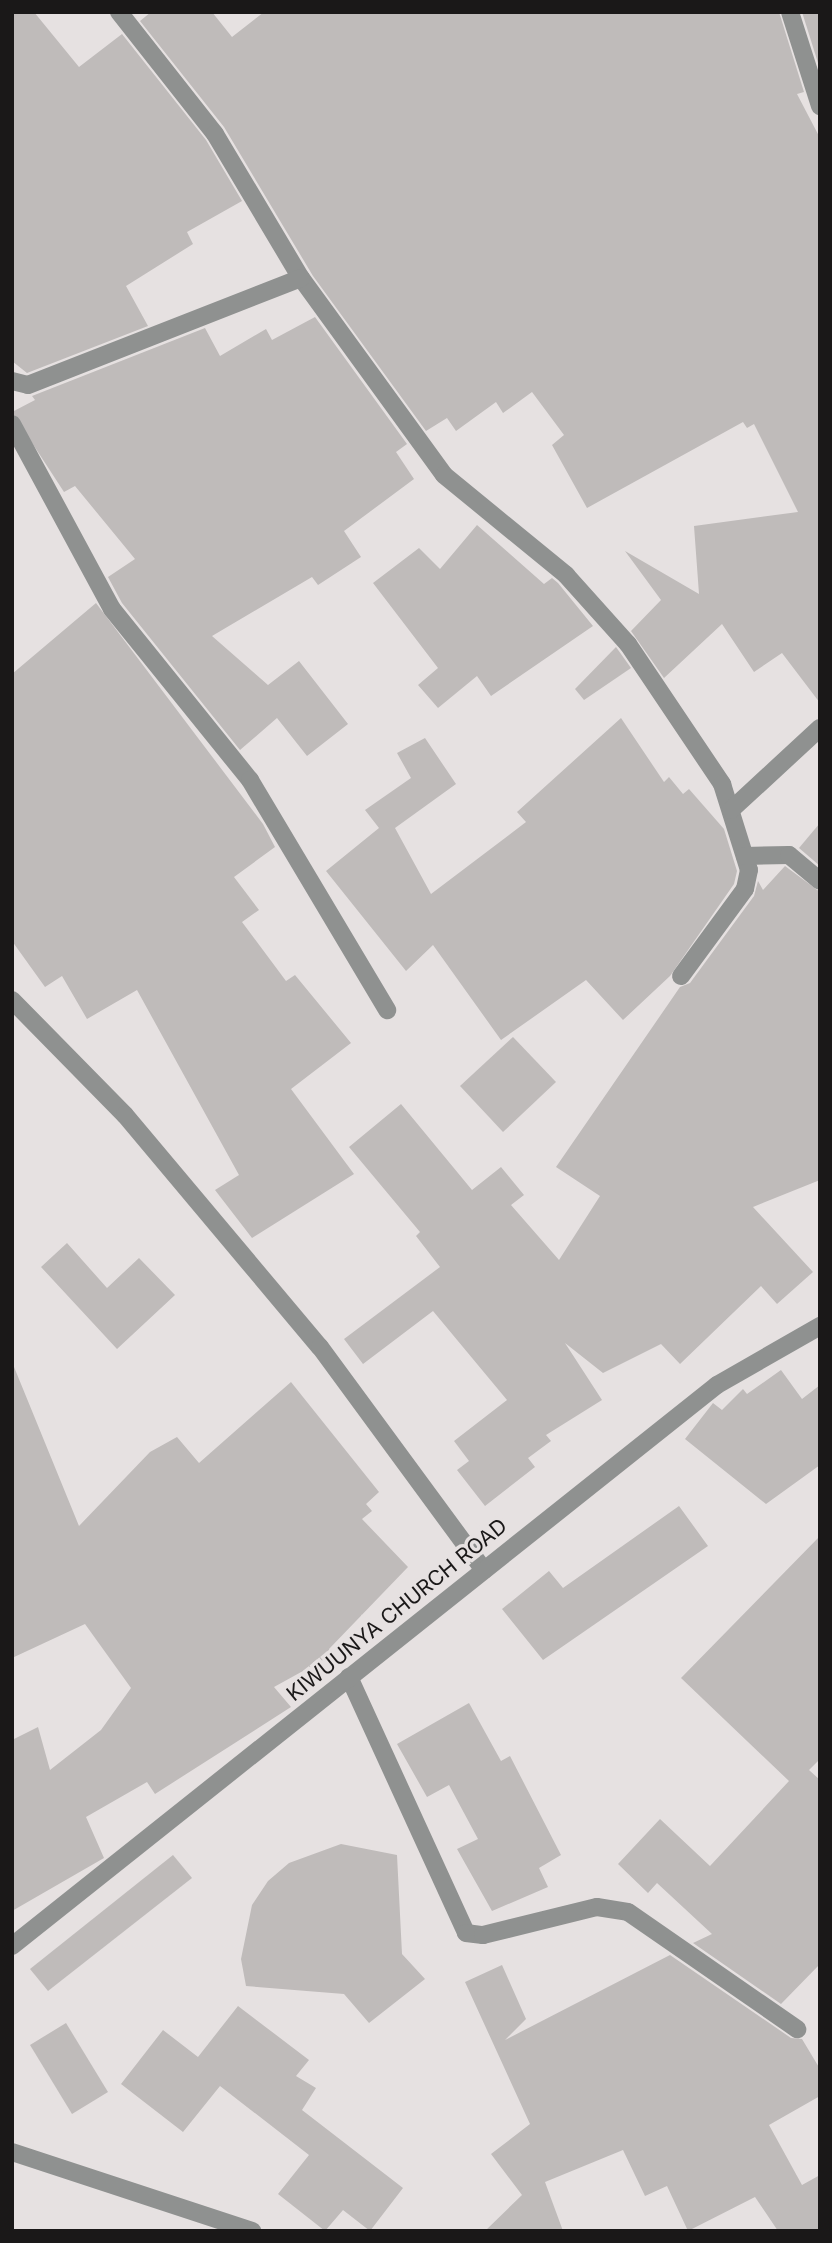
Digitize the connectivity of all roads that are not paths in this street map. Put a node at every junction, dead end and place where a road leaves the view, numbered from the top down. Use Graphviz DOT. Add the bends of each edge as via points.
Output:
graph roads {
  1 [pos="119,12"];
  2 [pos="790,12"];
  3 [pos="820,106"];
  4 [pos="301,278"];
  5 [pos="12,381"];
  6 [pos="12,424"];
  7 [pos="820,728"];
  8 [pos="731,810"];
  9 [pos="745,856"];
  10 [pos="820,881"];
  11 [pos="681,976"];
  12 [pos="12,1000"];
  13 [pos="387,1010"];
  14 [pos="820,1326"];
  15 [pos="484,1570"];
  16 [pos="349,1677"];
  17 [pos="12,1946"];
  18 [pos="797,2029"];
  19 [pos="12,2152"];
  20 [pos="252,2231"];
  1 -- 4 [label="street" via="215,134"];
  2 -- 3 [label="street"];
  4 -- 5 [label="street" via="28,385"];
  4 -- 8 [label="street" via="444,475 566,575 628,644 722,784"];
  6 -- 13 [label="street" via="113,609 250,780"];
  7 -- 8 [label="street"];
  8 -- 9 [label="street"];
  9 -- 10 [label="street" via="789,855"];
  9 -- 11 [label="street" via="745,889"];
  12 -- 15 [label="street" via="125,1115 320,1347"];
  14 -- 15 [label="street, KIWUUNYA CHURCH ROAD" via="717,1385"];
  15 -- 16 [label="street, KIWUUNYA CHURCH ROAD"];
  16 -- 17 [label="street, KIWUUNYA CHURCH ROAD"];
  16 -- 18 [label="street" via="466,1933 482,1935 597,1907 628,1912"];
  19 -- 20 [label="street"];
}
